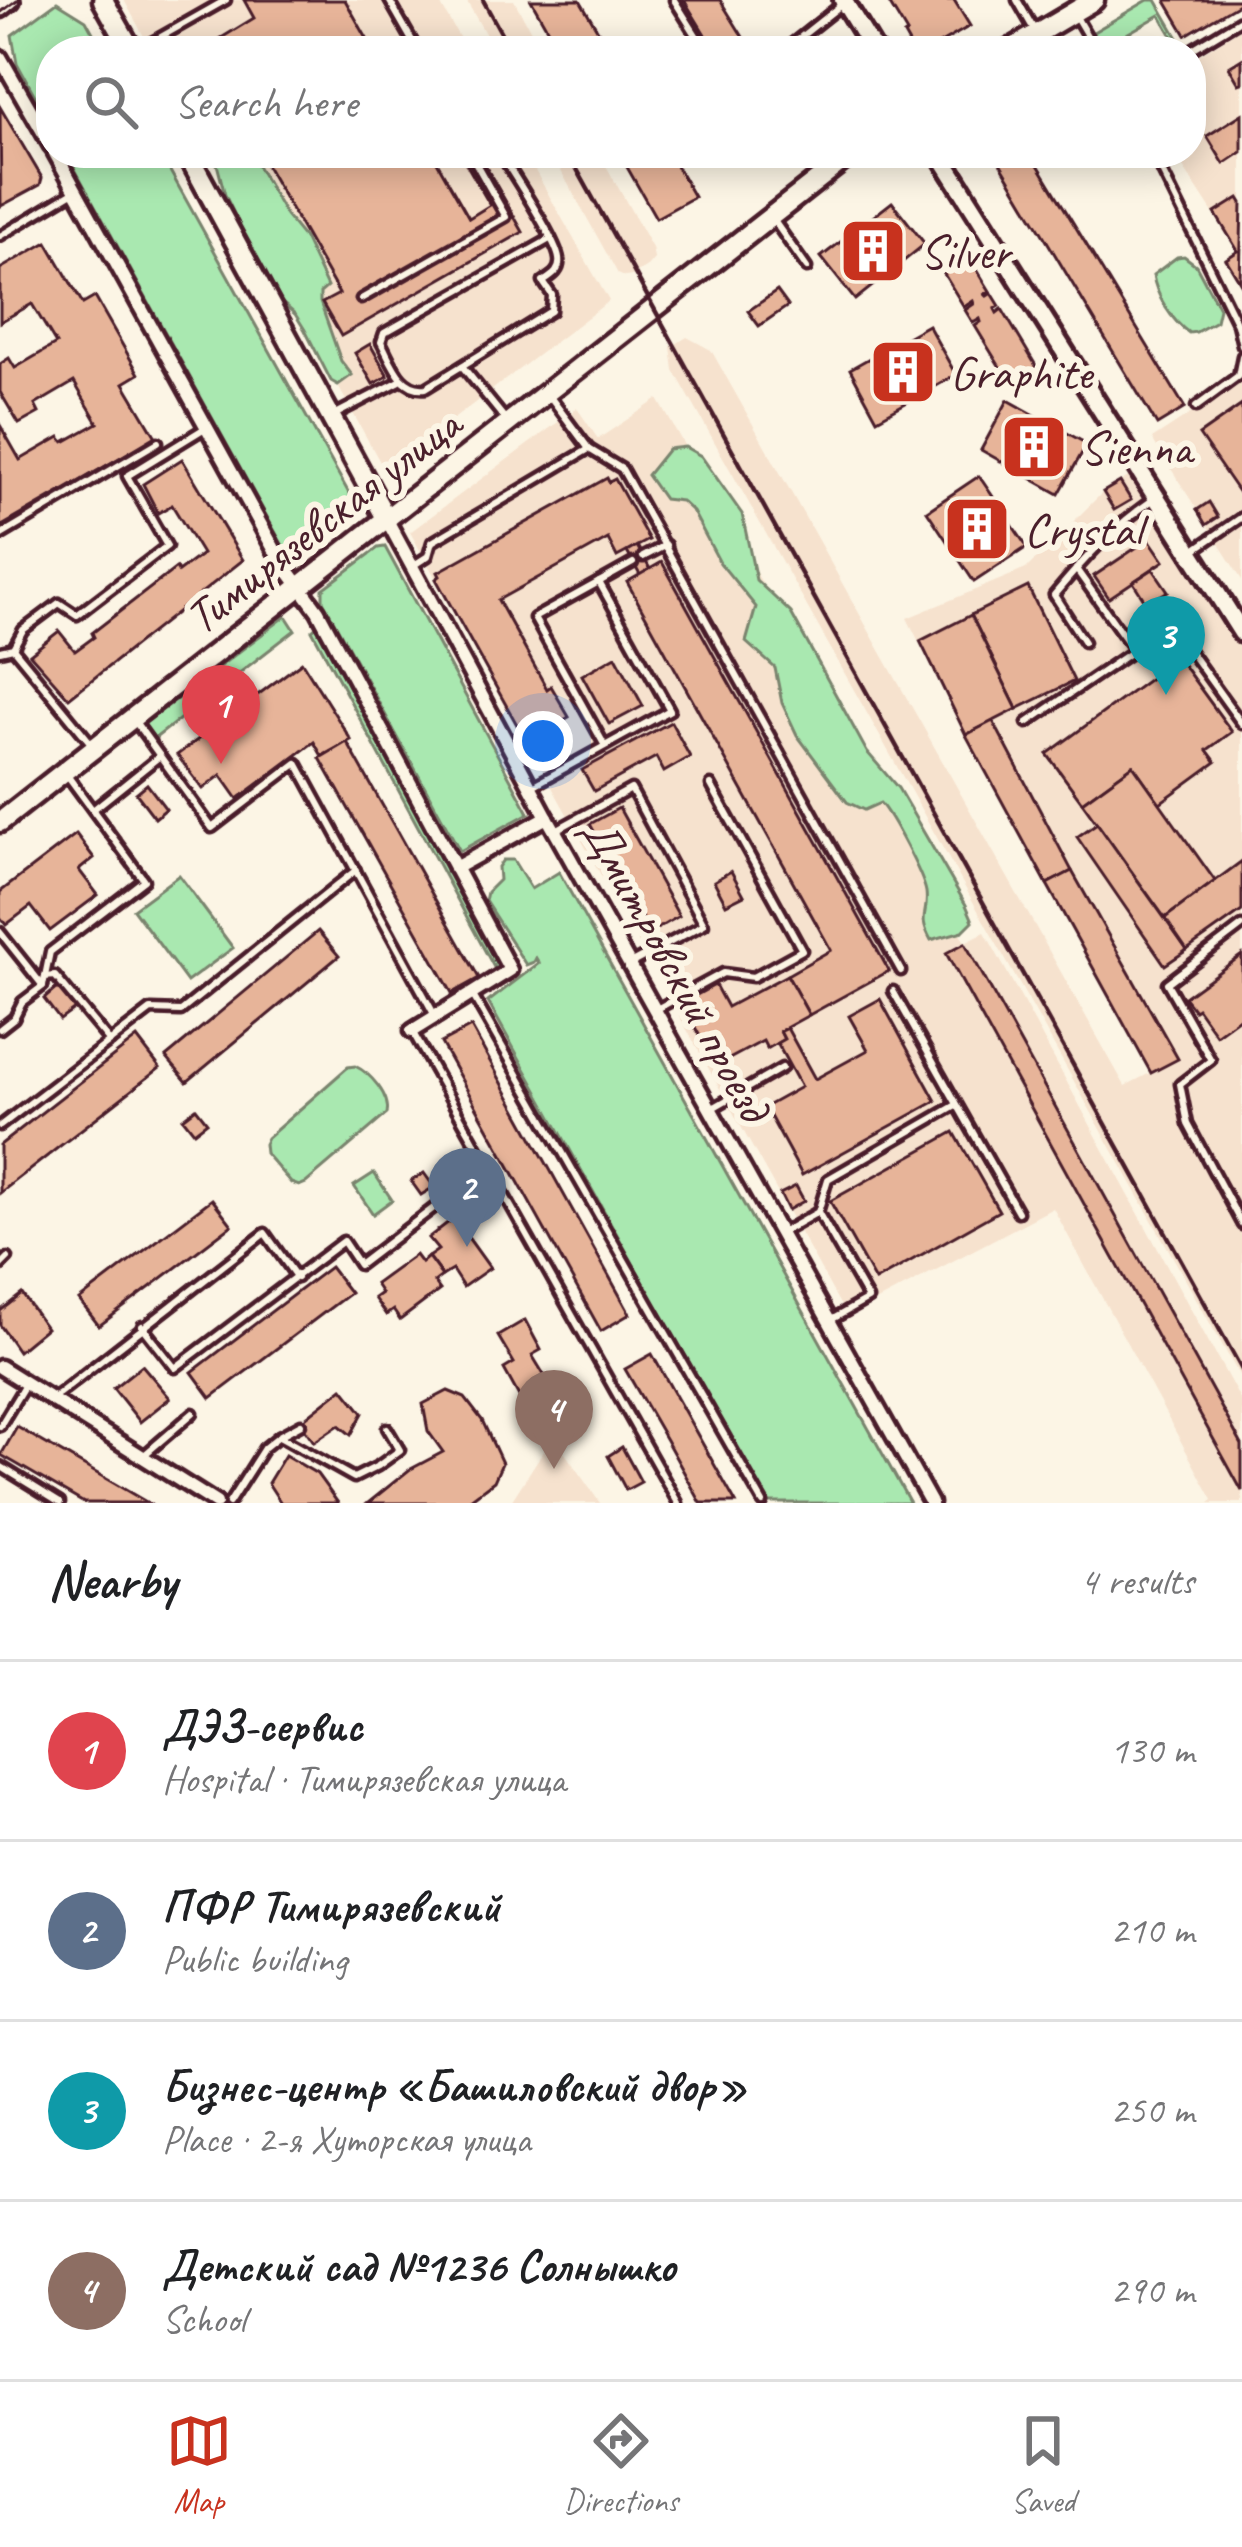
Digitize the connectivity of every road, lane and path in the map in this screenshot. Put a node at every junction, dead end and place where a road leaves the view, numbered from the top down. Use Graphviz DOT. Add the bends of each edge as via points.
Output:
graph roads {
  1 [pos="10,0"];
  2 [pos="103,0"];
  3 [pos="226,0"];
  4 [pos="389,0"];
  5 [pos="674,0"];
  6 [pos="1017,0"];
  7 [pos="1094,0"];
  8 [pos="843,1"];
  9 [pos="0,8"];
  10 [pos="1073,12"];
  11 [pos="1242,19"];
  12 [pos="1036,34"];
  13 [pos="125,36"];
  14 [pos="161,36"];
  15 [pos="409,36"];
  16 [pos="697,36"];
  17 [pos="801,36"];
  18 [pos="865,36"];
  19 [pos="1033,36"];
  20 [pos="1087,36"];
  21 [pos="1206,41"];
  22 [pos="0,57"];
  23 [pos="36,119"];
  24 [pos="64,168"];
  25 [pos="195,168"];
  26 [pos="478,168"];
  27 [pos="509,168"];
  28 [pos="831,168"];
  29 [pos="948,168"];
  30 [pos="1160,168"];
  31 [pos="76,190"];
  32 [pos="770,215"];
  33 [pos="0,222"];
  34 [pos="3,234"];
  35 [pos="550,238"];
  36 [pos="807,268"];
  37 [pos="361,299"];
  38 [pos="1242,345"];
  39 [pos="1242,356"];
  40 [pos="462,366"];
  41 [pos="402,380"];
  42 [pos="548,394"];
  43 [pos="1196,407"];
  44 [pos="331,417"];
  45 [pos="509,424"];
  46 [pos="207,427"];
  47 [pos="158,442"];
  48 [pos="589,449"];
  49 [pos="1156,498"];
  50 [pos="1242,517"];
  51 [pos="386,520"];
  52 [pos="0,536"];
  53 [pos="665,545"];
  54 [pos="1190,553"];
  55 [pos="644,557"];
  56 [pos="633,563"];
  57 [pos="411,567"];
  58 [pos="1076,569"];
  59 [pos="599,582"];
  60 [pos="301,587"];
  61 [pos="1242,633"];
  62 [pos="1084,642"];
  63 [pos="13,648"];
  64 [pos="0,651"];
  65 [pos="1135,652"];
  66 [pos="132,717"];
  67 [pos="1027,723"];
  68 [pos="1242,724"];
  69 [pos="605,746"];
  70 [pos="94,747"];
  71 [pos="160,756"];
  72 [pos="64,772"];
  73 [pos="712,784"];
  74 [pos="530,787"];
  75 [pos="94,809"];
  76 [pos="547,817"];
  77 [pos="0,822"];
  78 [pos="555,831"];
  79 [pos="455,868"];
  80 [pos="356,870"];
  81 [pos="1242,926"];
  82 [pos="0,932"];
  83 [pos="630,964"];
  84 [pos="902,971"];
  85 [pos="44,982"];
  86 [pos="893,991"];
  87 [pos="472,994"];
  88 [pos="655,1010"];
  89 [pos="436,1017"];
  90 [pos="0,1029"];
  91 [pos="412,1031"];
  92 [pos="110,1042"];
  93 [pos="782,1068"];
  94 [pos="957,1104"];
  95 [pos="711,1109"];
  96 [pos="0,1126"];
  97 [pos="488,1167"];
  98 [pos="818,1212"];
  99 [pos="1018,1212"];
  100 [pos="1242,1225"];
  101 [pos="781,1233"];
  102 [pos="8,1258"];
  103 [pos="0,1265"];
  104 [pos="297,1278"];
  105 [pos="830,1320"];
  106 [pos="142,1326"];
  107 [pos="0,1367"];
  108 [pos="26,1384"];
  109 [pos="52,1399"];
  110 [pos="193,1413"];
  111 [pos="302,1424"];
  112 [pos="0,1426"];
  113 [pos="388,1428"];
  114 [pos="279,1436"];
  115 [pos="143,1456"];
  116 [pos="0,1466"];
  117 [pos="60,1503"];
  118 [pos="216,1503"];
  119 [pos="230,1503"];
  120 [pos="678,1503"];
  121 [pos="763,1503"];
  122 [pos="932,1503"];
  1 -- 9 [label="street"];
  2 -- 13 [label="main road"];
  3 -- 14 [label="lane"];
  4 -- 15 [label="lane"];
  5 -- 16 [label="lane"];
  6 -- 12 [label="lane"];
  7 -- 10 [label="main road"];
  8 -- 17 [label="lane"];
  8 -- 18 [label="street"];
  10 -- 12 [label="main road"];
  10 -- 20 [label="lane"];
  11 -- 21 [label="lane"];
  12 -- 19 [label="main road"];
  22 -- 23 [label="street"];
  24 -- 31 [label="street"];
  25 -- 44 [label="main road, Дмитровский проезд"];
  26 -- 37 [label="lane" via="506,217"];
  27 -- 35 [label="lane"];
  28 -- 32 [label="main road, Тимирязевская улица"];
  29 -- 49 [label="street"];
  30 -- 38 [label="lane"];
  31 -- 34 [label="lane"];
  31 -- 46 [label="street"];
  32 -- 36 [label="lane"];
  32 -- 42 [label="main road, Тимирязевская улица"];
  33 -- 34 [label="lane"];
  35 -- 40 [label="lane" via="560,261 543,281 550,310"];
  35 -- 41 [label="lane" via="384,333 381,342"];
  39 -- 43 [label="lane" via="1238,376"];
  40 -- 41 [label="lane" via="420,390"];
  40 -- 45 [label="lane"];
  41 -- 44 [label="lane"];
  42 -- 45 [label="main road, Тимирязевская улица"];
  42 -- 48 [label="lane"];
  44 -- 51 [label="main road, Дмитровский проезд"];
  45 -- 51 [label="main road, Тимирязевская улица"];
  46 -- 60 [label="street"];
  46 -- 63 [label="lane" via="127,476 167,545 77,615 59,603 22,630"];
  47 -- 52 [label="lane"];
  48 -- 53 [label="lane" via="622,469"];
  48 -- 57 [label="lane" via="432,542"];
  49 -- 54 [label="street"];
  49 -- 58 [label="lane"];
  50 -- 54 [label="lane"];
  51 -- 57 [label="street, Дмитровский проезд"];
  51 -- 60 [label="main road, Тимирязевская улица"];
  53 -- 55 [label="lane"];
  53 -- 84 [label="lane"];
  54 -- 61 [label="street"];
  56 -- 59 [label="lane"];
  57 -- 74 [label="street, Дмитровский проезд"];
  58 -- 62 [label="lane" via="1054,595"];
  58 -- 65 [label="lane"];
  59 -- 69 [label="lane" via="670,710"];
  59 -- 69 [label="lane" via="534,618"];
  60 -- 66 [label="main road, Тимирязевская улица"];
  60 -- 79 [label="street"];
  63 -- 64 [label="lane"];
  63 -- 70 [label="lane"];
  65 -- 67 [label="lane"];
  65 -- 68 [label="lane" via="1171,625"];
  66 -- 70 [label="main road, Тимирязевская улица"];
  66 -- 71 [label="lane"];
  69 -- 74 [label="lane"];
  70 -- 72 [label="main road, Тимирязевская улица"];
  71 -- 75 [label="lane"];
  71 -- 80 [label="lane" via="212,828 298,763"];
  72 -- 75 [label="lane"];
  72 -- 77 [label="main road, Тимирязевская улица"];
  73 -- 88 [label="lane" via="802,950 753,977 723,973"];
  74 -- 76 [label="street, Дмитровский проезд"];
  75 -- 85 [label="lane" via="144,880 50,952"];
  76 -- 78 [label="street, Дмитровский проезд"];
  76 -- 79 [label="street"];
  78 -- 83 [label="street, Дмитровский проезд"];
  78 -- 83 [label="lane" via="631,789 704,924"];
  79 -- 87 [label="street" via="510,970"];
  80 -- 89 [label="lane"];
  80 -- 92 [label="lane" via="181,1011 152,1010"];
  81 -- 100 [label="lane" via="1167,983 1211,1060 1180,1084 1188,1124"];
  82 -- 85 [label="lane"];
  83 -- 88 [label="street, Дмитровский проезд"];
  85 -- 90 [label="lane"];
  85 -- 92 [label="lane" via="55,976"];
  86 -- 94 [label="lane"];
  87 -- 89 [label="street"];
  87 -- 121 [label="lane"];
  88 -- 95 [label="street, Дмитровский проезд"];
  89 -- 91 [label="street"];
  91 -- 97 [label="lane"];
  92 -- 96 [label="lane"];
  93 -- 95 [label="lane"];
  94 -- 98 [label="lane" via="828,1179"];
  94 -- 99 [label="lane"];
  95 -- 101 [label="street, Дмитровский проезд"];
  97 -- 104 [label="lane" via="359,1264 344,1241"];
  97 -- 120 [label="lane"];
  98 -- 101 [label="lane"];
  98 -- 105 [label="lane" via="868,1299"];
  101 -- 105 [label="street, Дмитровский проезд"];
  102 -- 103 [label="lane"];
  104 -- 106 [label="lane" via="175,1368"];
  104 -- 106 [label="lane" via="265,1233"];
  105 -- 122 [label="street, Дмитровский проезд"];
  106 -- 109 [label="lane"];
  107 -- 108 [label="street"];
  108 -- 109 [label="street"];
  108 -- 112 [label="lane"];
  109 -- 115 [label="street"];
  110 -- 115 [label="lane"];
  111 -- 114 [label="lane"];
  113 -- 114 [label="lane" via="400,1450 354,1478"];
  114 -- 119 [label="lane"];
  115 -- 118 [label="street"];
  116 -- 117 [label="lane"];
}
